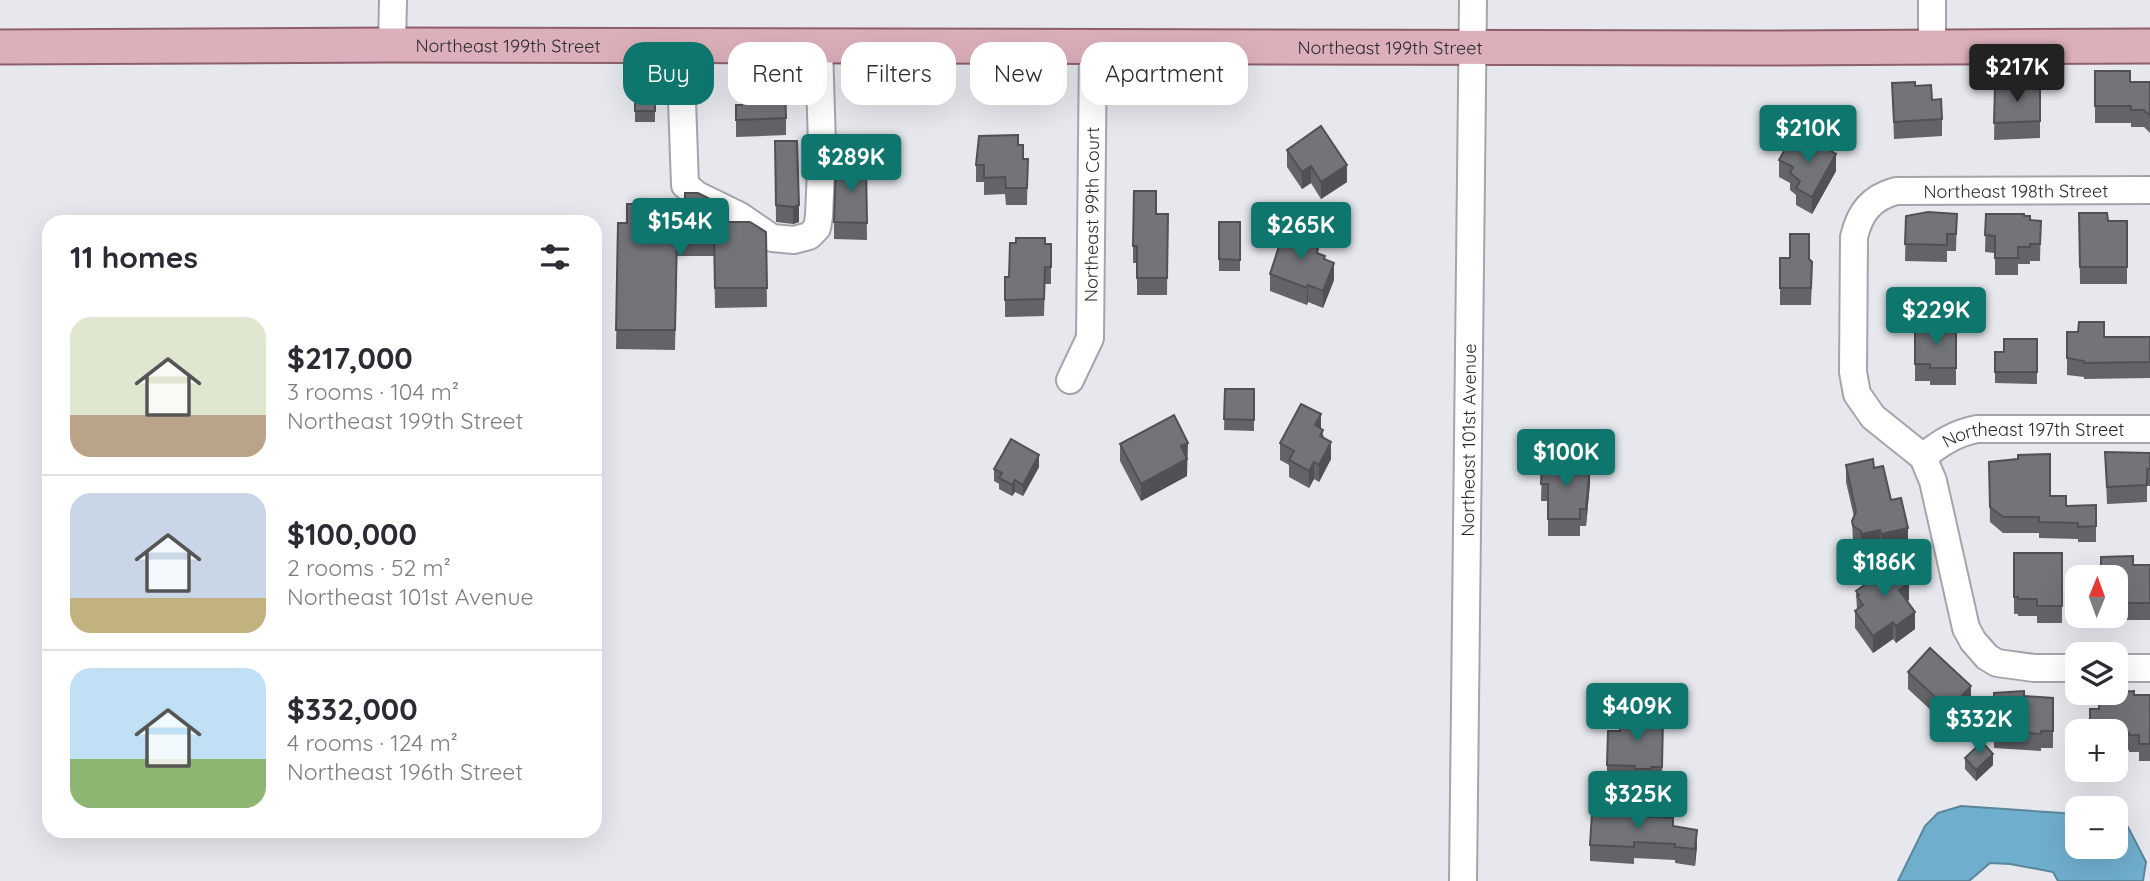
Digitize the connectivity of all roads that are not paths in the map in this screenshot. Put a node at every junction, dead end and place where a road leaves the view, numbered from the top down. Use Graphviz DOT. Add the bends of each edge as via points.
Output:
graph roads {
  1 [pos="393,0"];
  2 [pos="1474,0"];
  3 [pos="1932,0"];
  4 [pos="392,45"];
  5 [pos="623,45"];
  6 [pos="827,46"];
  7 [pos="1081,46"];
  8 [pos="1932,46"];
  9 [pos="2150,46"];
  10 [pos="0,47"];
  11 [pos="1248,47"];
  12 [pos="1474,48"];
  13 [pos="682,105"];
  14 [pos="821,105"];
  15 [pos="1092,105"];
  16 [pos="2150,190"];
  17 [pos="1070,380"];
  18 [pos="2150,429"];
  19 [pos="1923,457"];
  20 [pos="2065,668"];
  21 [pos="2128,668"];
  22 [pos="2150,668"];
  23 [pos="1463,881"];
  1 -- 4 [label="street"];
  2 -- 12 [label="street, Northeast 101st Avenue"];
  3 -- 8 [label="street"];
  4 -- 5 [label="main road, Northeast 199th Street"];
  4 -- 10 [label="main road, Northeast 199th Street"];
  6 -- 7 [label="main road, Northeast 199th Street"];
  8 -- 9 [label="main road, Northeast 199th Street"];
  8 -- 12 [label="main road, Northeast 199th Street"];
  11 -- 12 [label="main road, Northeast 199th Street"];
  12 -- 23 [label="street, Northeast 101st Avenue"];
  13 -- 14 [label="street" via="685,185 772,238 794,240 817,228"];
  15 -- 17 [label="street, Northeast 99th Court" via="1090,338"];
  16 -- 19 [label="street, Northeast 198th Street" via="1905,190 1883,195 1865,209 1854,237 1854,384 1873,417"];
  18 -- 19 [label="street, Northeast 197th Street" via="1977,429 1938,444"];
  19 -- 20 [label="street" via="1933,481 1966,628 1979,649 1997,663"];
  21 -- 22 [label="street"];
}
